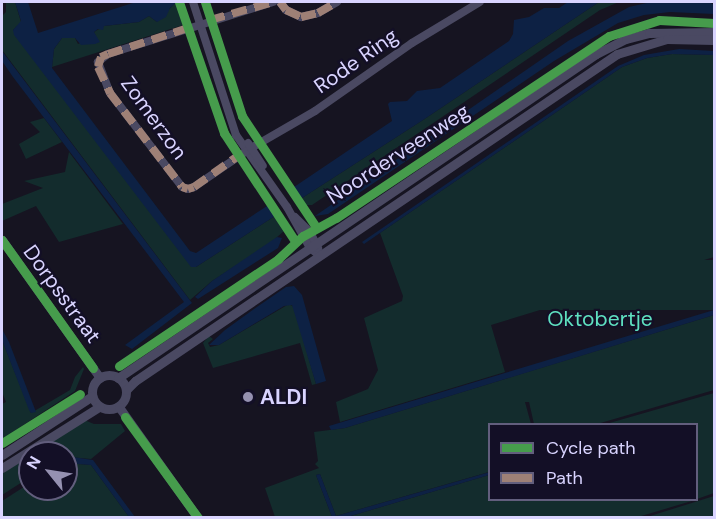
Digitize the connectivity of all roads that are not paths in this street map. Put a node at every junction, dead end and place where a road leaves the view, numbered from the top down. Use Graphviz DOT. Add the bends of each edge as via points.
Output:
graph roads {
  1 [pos="193,2"];
  2 [pos="273,2"];
  3 [pos="280,2"];
  4 [pos="337,2"];
  5 [pos="480,2"];
  6 [pos="200,24"];
  7 [pos="714,32"];
  8 [pos="714,40"];
  9 [pos="248,149"];
  10 [pos="2,240"];
  11 [pos="313,245"];
  12 [pos="320,255"];
  13 [pos="100,378"];
  14 [pos="118,378"];
  15 [pos="126,390"];
  16 [pos="92,396"];
  17 [pos="99,407"];
  18 [pos="119,407"];
  19 [pos="2,454"];
  20 [pos="2,468"];
  21 [pos="198,518"];
  1 -- 6 [label="street"];
  2 -- 6 [label="street"];
  3 -- 4 [label="street" via="286,10 301,17"];
  5 -- 9 [label="street, Rode Ring" via="412,43 315,111"];
  6 -- 9 [label="street" via="230,120"];
  6 -- 9 [label="street, Zomerzon" via="108,54 101,57 98,67 110,93 182,187 195,186"];
  7 -- 11 [label="street, Noorderveenweg" via="649,33 615,44"];
  8 -- 12 [label="street, Noorderveenweg" via="667,39 617,54"];
  9 -- 11 [label="street" via="289,210 310,232"];
  10 -- 13 [label="street, Dorpsstraat"];
  11 -- 12 [label="street"];
  11 -- 14 [label="street, Noorderveenweg"];
  12 -- 15 [label="street, Noorderveenweg"];
  13 -- 14 [label="street"];
  13 -- 16 [label="street"];
  14 -- 15 [label="street"];
  15 -- 18 [label="street"];
  16 -- 17 [label="street"];
  16 -- 19 [label="street"];
  17 -- 18 [label="street"];
  17 -- 20 [label="street"];
  18 -- 21 [label="street"];
}
